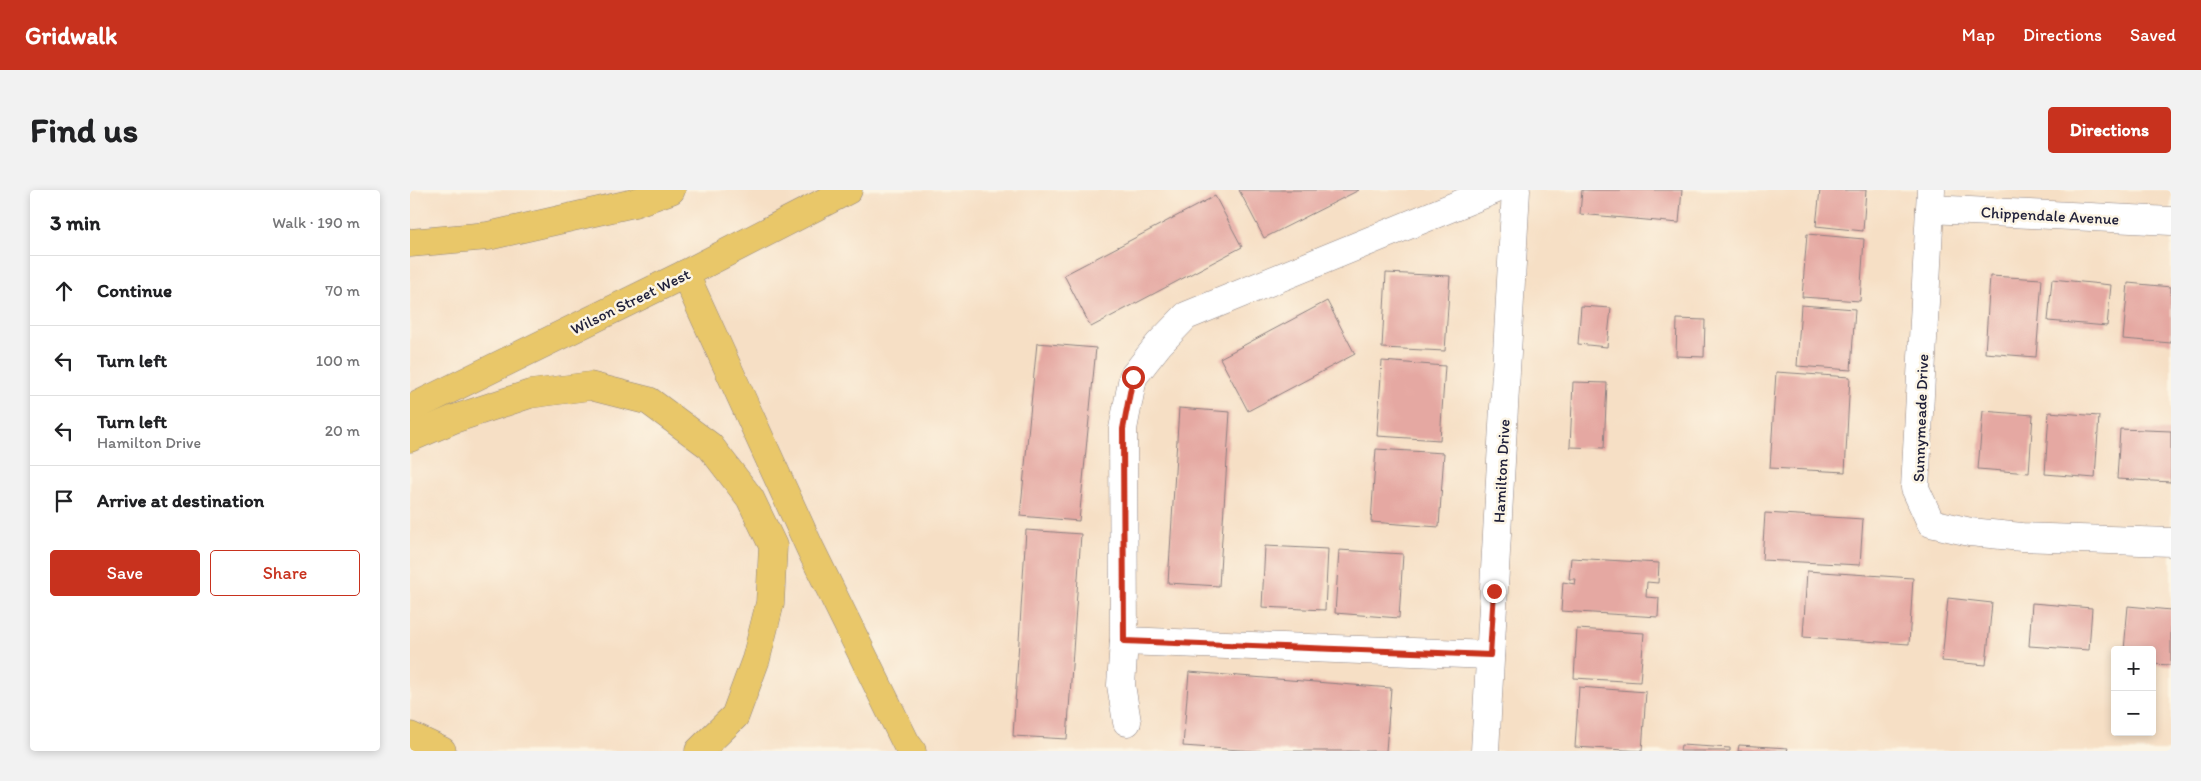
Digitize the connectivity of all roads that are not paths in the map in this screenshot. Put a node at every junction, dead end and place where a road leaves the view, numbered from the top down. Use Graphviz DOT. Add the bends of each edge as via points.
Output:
graph roads {
  1 [pos="671,190"];
  2 [pos="848,190"];
  3 [pos="1494,190"];
  4 [pos="1516,190"];
  5 [pos="1930,200"];
  6 [pos="2171,220"];
  7 [pos="410,243"];
  8 [pos="684,274"];
  9 [pos="410,409"];
  10 [pos="410,438"];
  11 [pos="2171,542"];
  12 [pos="1124,641"];
  13 [pos="1490,655"];
  14 [pos="1127,722"];
  15 [pos="410,736"];
  16 [pos="442,751"];
  17 [pos="699,751"];
  18 [pos="912,751"];
  19 [pos="1485,751"];
  1 -- 7 [label="main road" via="634,203 488,236"];
  2 -- 8 [label="main road, Wilson Street West"];
  3 -- 12 [label="street" via="1186,316 1159,344 1133,377 1123,429"];
  4 -- 13 [label="street, Hamilton Drive"];
  5 -- 6 [label="street, Chippendale Avenue"];
  5 -- 11 [label="street, Sunnymeade Drive" via="1915,488 1931,522 1987,534"];
  8 -- 9 [label="main road, Wilson Street West"];
  8 -- 18 [label="main road" via="810,548"];
  10 -- 17 [label="main road" via="454,419 530,394 590,386 649,401 710,446 750,498 773,546 770,603 756,659 735,716"];
  12 -- 13 [label="street"];
  12 -- 14 [label="street" via="1122,685"];
  13 -- 19 [label="street, Hamilton Drive"];
  15 -- 16 [label="main road"];
}
